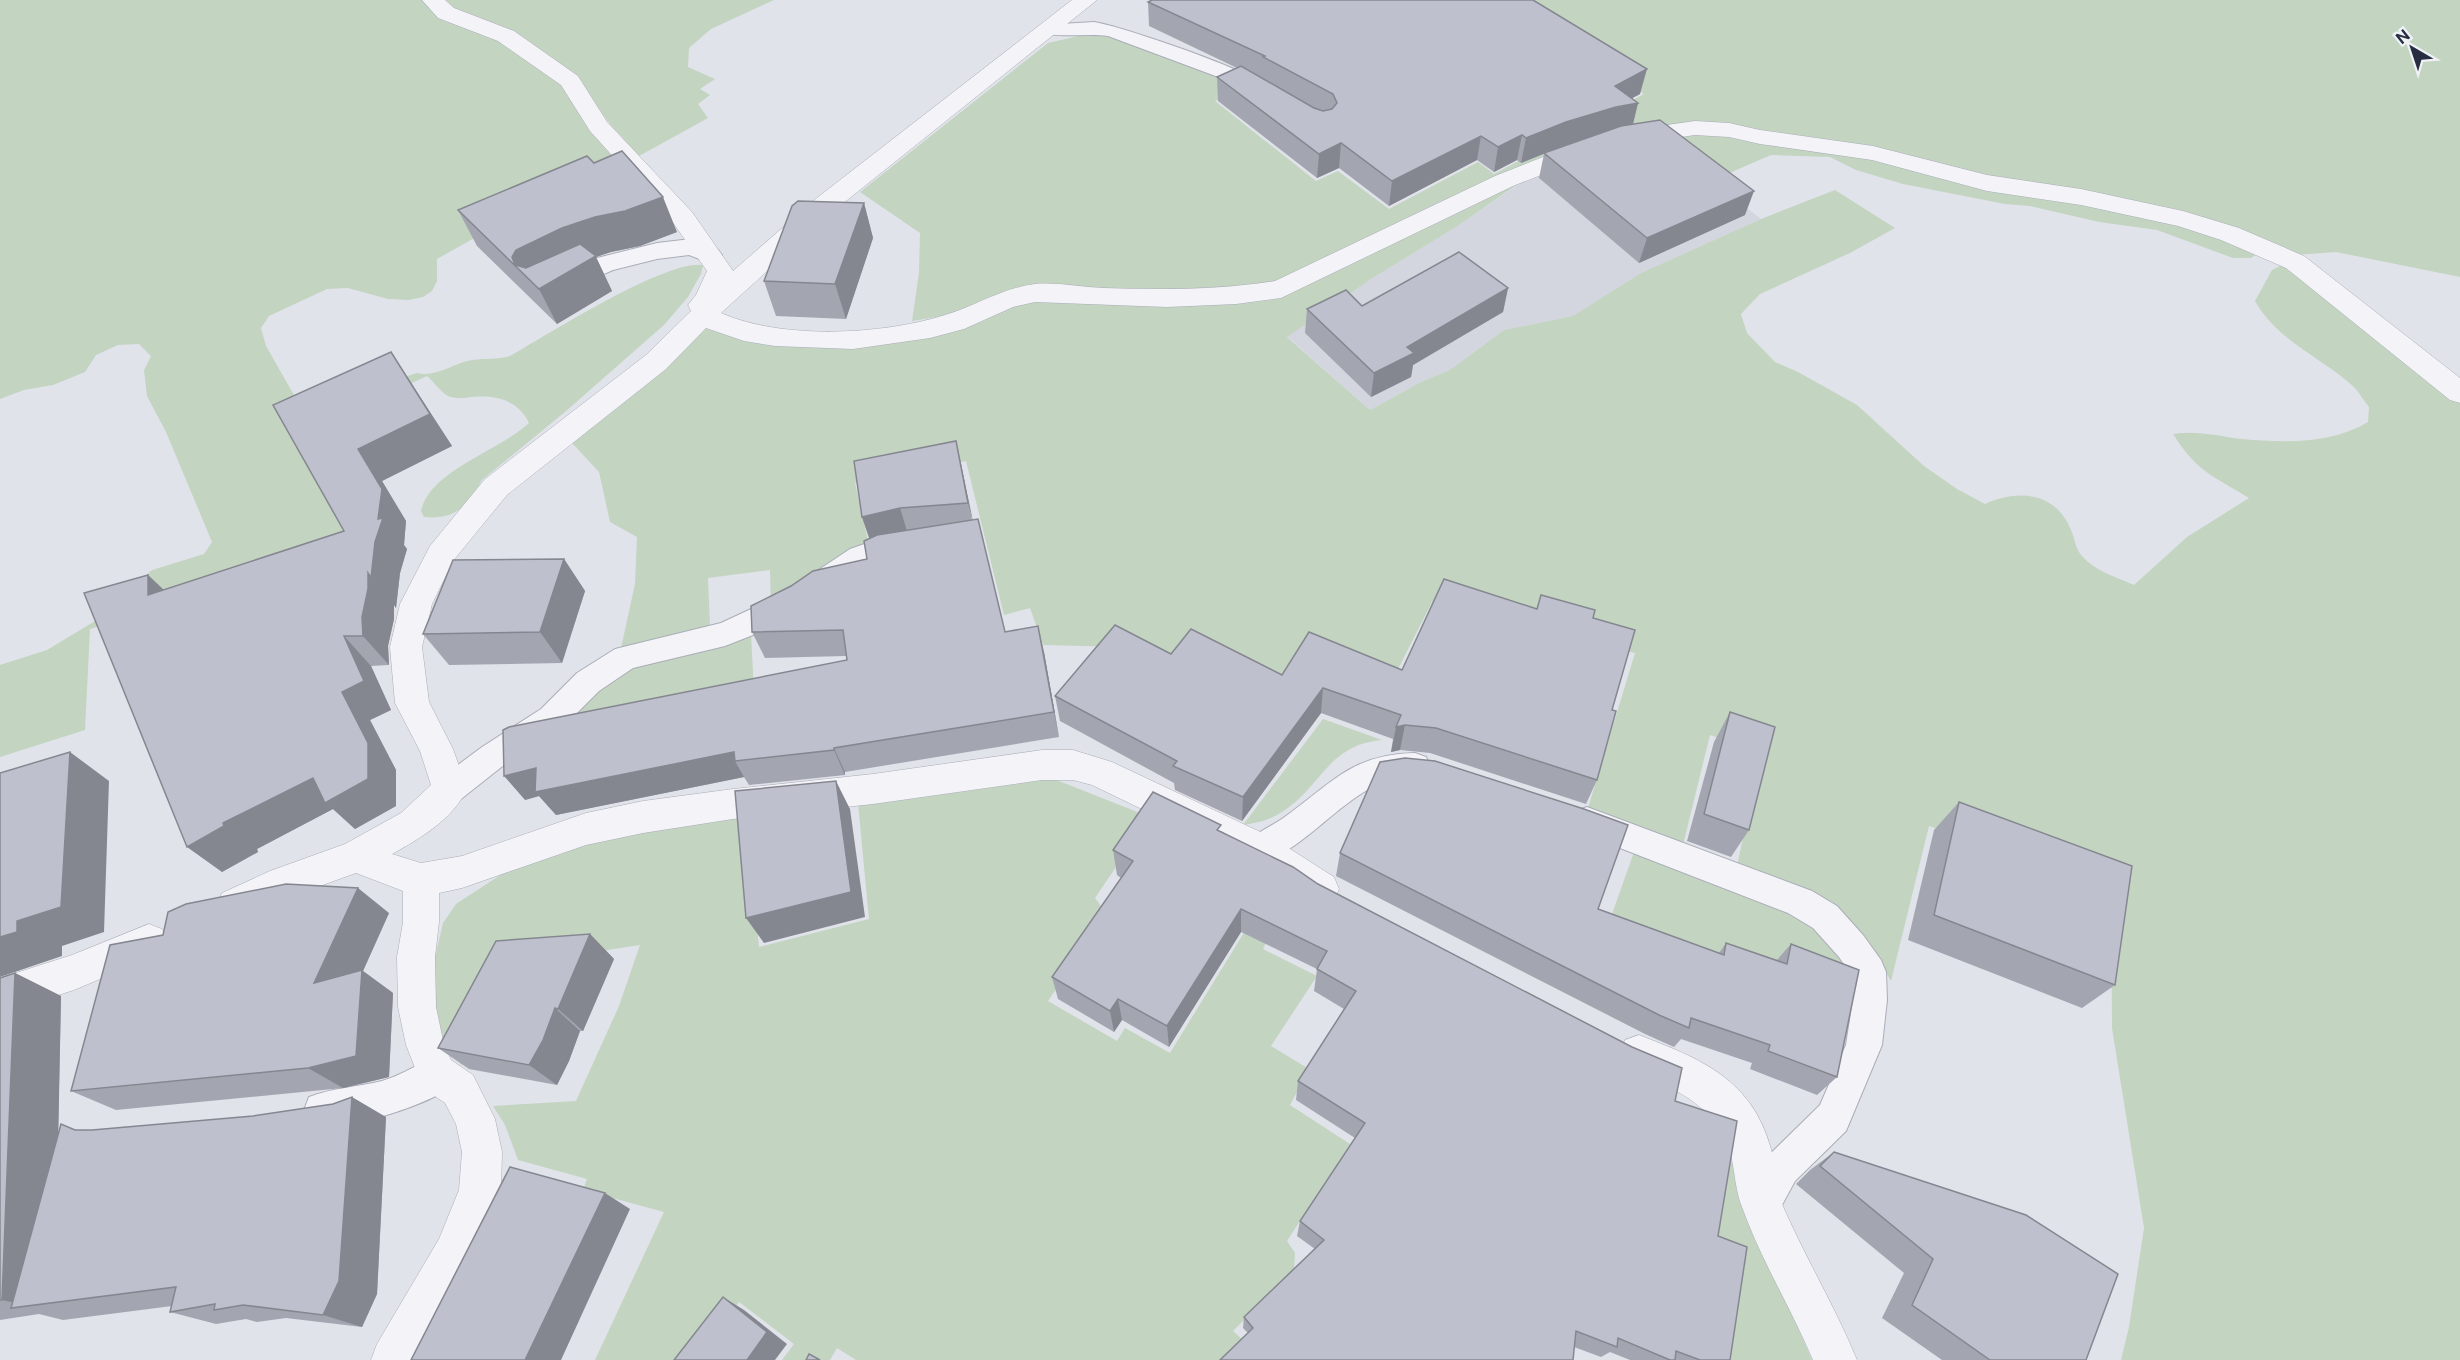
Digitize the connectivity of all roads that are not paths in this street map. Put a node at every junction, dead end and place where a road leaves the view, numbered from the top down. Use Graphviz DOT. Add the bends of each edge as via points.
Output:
graph roads {
  1 [pos="433,0"];
  2 [pos="1086,0"];
  3 [pos="1050,29"];
  4 [pos="1279,100"];
  5 [pos="710,255"];
  6 [pos="545,293"];
  7 [pos="703,316"];
  8 [pos="2460,393"];
  9 [pos="496,487"];
  10 [pos="928,543"];
  11 [pos="1440,772"];
  12 [pos="450,789"];
  13 [pos="1556,810"];
  14 [pos="1260,849"];
  15 [pos="357,856"];
  16 [pos="422,880"];
  17 [pos="1348,903"];
  18 [pos="208,916"];
  19 [pos="176,930"];
  20 [pos="0,996"];
  21 [pos="1611,1040"];
  22 [pos="437,1074"];
  23 [pos="290,1115"];
  24 [pos="1762,1205"];
  25 [pos="393,1360"];
  26 [pos="1835,1360"];
  1 -- 5 [label="street" via="446,13 506,36 570,81 598,126 683,219"];
  2 -- 3 [label="street"];
  3 -- 4 [label="lane" via="1112,31 1236,77"];
  3 -- 7 [label="street" via="822,207"];
  5 -- 6 [label="lane" via="691,247 629,257 588,271"];
  5 -- 9 [label="street" via="720,271 707,300 653,354 514,465"];
  7 -- 8 [label="street" via="748,333 842,339 915,331 954,322 1009,298 1034,293 1136,298 1248,295 1281,289 1475,195 1570,154 1610,141 1695,128 1873,153 1987,183 2034,188 2183,219 2230,234 2295,262"];
  7 -- 9 [label="street" via="656,362"];
  9 -- 12 [label="street" via="441,554 416,604 406,647 412,703 436,749"];
  10 -- 12 [label="lane" via="898,546 860,557 791,603 725,634 625,658 588,682 552,718"];
  11 -- 14 [label="lane" via="1400,765 1370,772 1347,784 1287,835"];
  12 -- 15 [label="street" via="414,824"];
  13 -- 24 [label="lane" via="1800,902 1825,917 1869,972 1864,1045 1854,1074 1833,1118 1782,1168"];
  14 -- 16 [label="street" via="1100,773 1073,765 1042,765 643,817 586,829 462,872"];
  14 -- 17 [label="street"];
  15 -- 16 [label="street"];
  15 -- 18 [label="street"];
  16 -- 22 [label="street" via="417,1007"];
  19 -- 20 [label="street" via="74,972"];
  21 -- 24 [label="street" via="1682,1071 1711,1089 1737,1118 1750,1146"];
  22 -- 23 [label="lane" via="400,1094"];
  22 -- 25 [label="street" via="459,1089 475,1119 482,1152 480,1190 454,1254"];
  24 -- 26 [label="street"];
}
